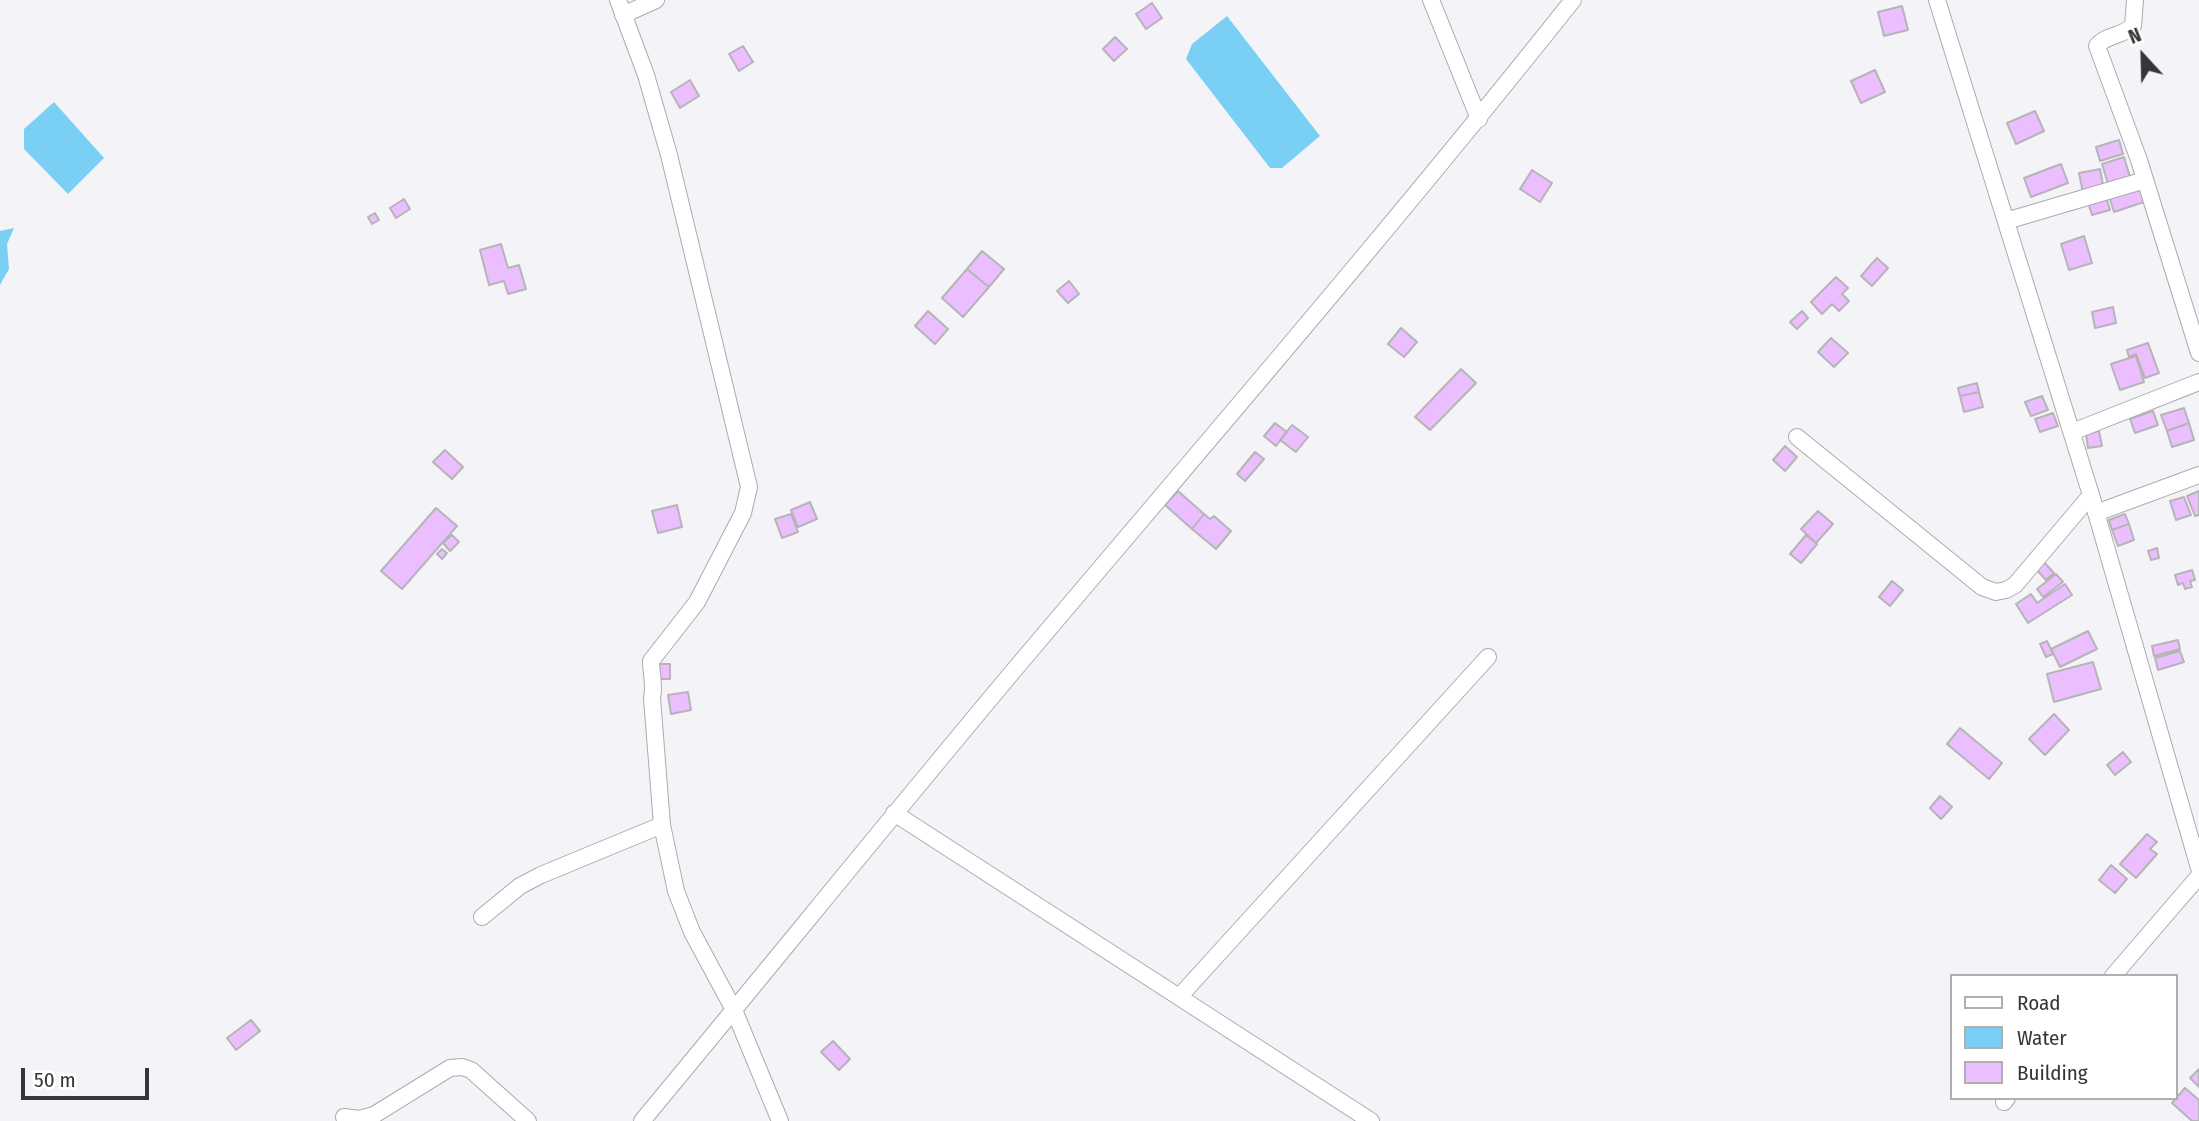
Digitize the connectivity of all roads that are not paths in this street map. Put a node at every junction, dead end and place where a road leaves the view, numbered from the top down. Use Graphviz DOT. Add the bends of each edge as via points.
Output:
graph roads {
  1 [pos="656,0"];
  2 [pos="1431,0"];
  3 [pos="1573,0"];
  4 [pos="1937,0"];
  5 [pos="2135,0"];
  6 [pos="621,7"];
  7 [pos="1479,119"];
  8 [pos="2145,180"];
  9 [pos="2006,221"];
  10 [pos="2199,353"];
  11 [pos="2199,382"];
  12 [pos="2072,432"];
  13 [pos="1797,437"];
  14 [pos="2199,475"];
  15 [pos="2091,495"];
  16 [pos="2096,513"];
  17 [pos="1488,657"];
  18 [pos="894,814"];
  19 [pos="2191,818"];
  20 [pos="662,825"];
  21 [pos="2199,868"];
  22 [pos="2199,876"];
  23 [pos="482,917"];
  24 [pos="2115,974"];
  25 [pos="1179,997"];
  26 [pos="739,1004"];
  27 [pos="344,1117"];
  28 [pos="528,1121"];
  29 [pos="642,1121"];
  30 [pos="780,1121"];
  31 [pos="1371,1121"];
  1 -- 6 [label="street"];
  2 -- 7 [label="street"];
  3 -- 7 [label="street"];
  4 -- 9 [label="street"];
  5 -- 8 [label="street" via="2129,31 2097,46"];
  6 -- 20 [label="street" via="669,155 749,487 743,513 698,602 651,661"];
  7 -- 18 [label="street"];
  8 -- 9 [label="street"];
  8 -- 10 [label="street"];
  9 -- 12 [label="street"];
  11 -- 12 [label="street"];
  12 -- 15 [label="street"];
  13 -- 15 [label="street" via="1982,587 1996,592 2015,584"];
  14 -- 16 [label="street"];
  15 -- 16 [label="street"];
  16 -- 19 [label="street"];
  17 -- 25 [label="street"];
  18 -- 25 [label="street"];
  18 -- 26 [label="street"];
  19 -- 21 [label="street"];
  20 -- 23 [label="street" via="541,875"];
  20 -- 26 [label="street" via="676,891 692,932"];
  22 -- 24 [label="street"];
  25 -- 31 [label="street"];
  26 -- 29 [label="street"];
  26 -- 30 [label="street"];
  27 -- 28 [label="street" via="374,1115 450,1068 461,1067 471,1070"];
}
